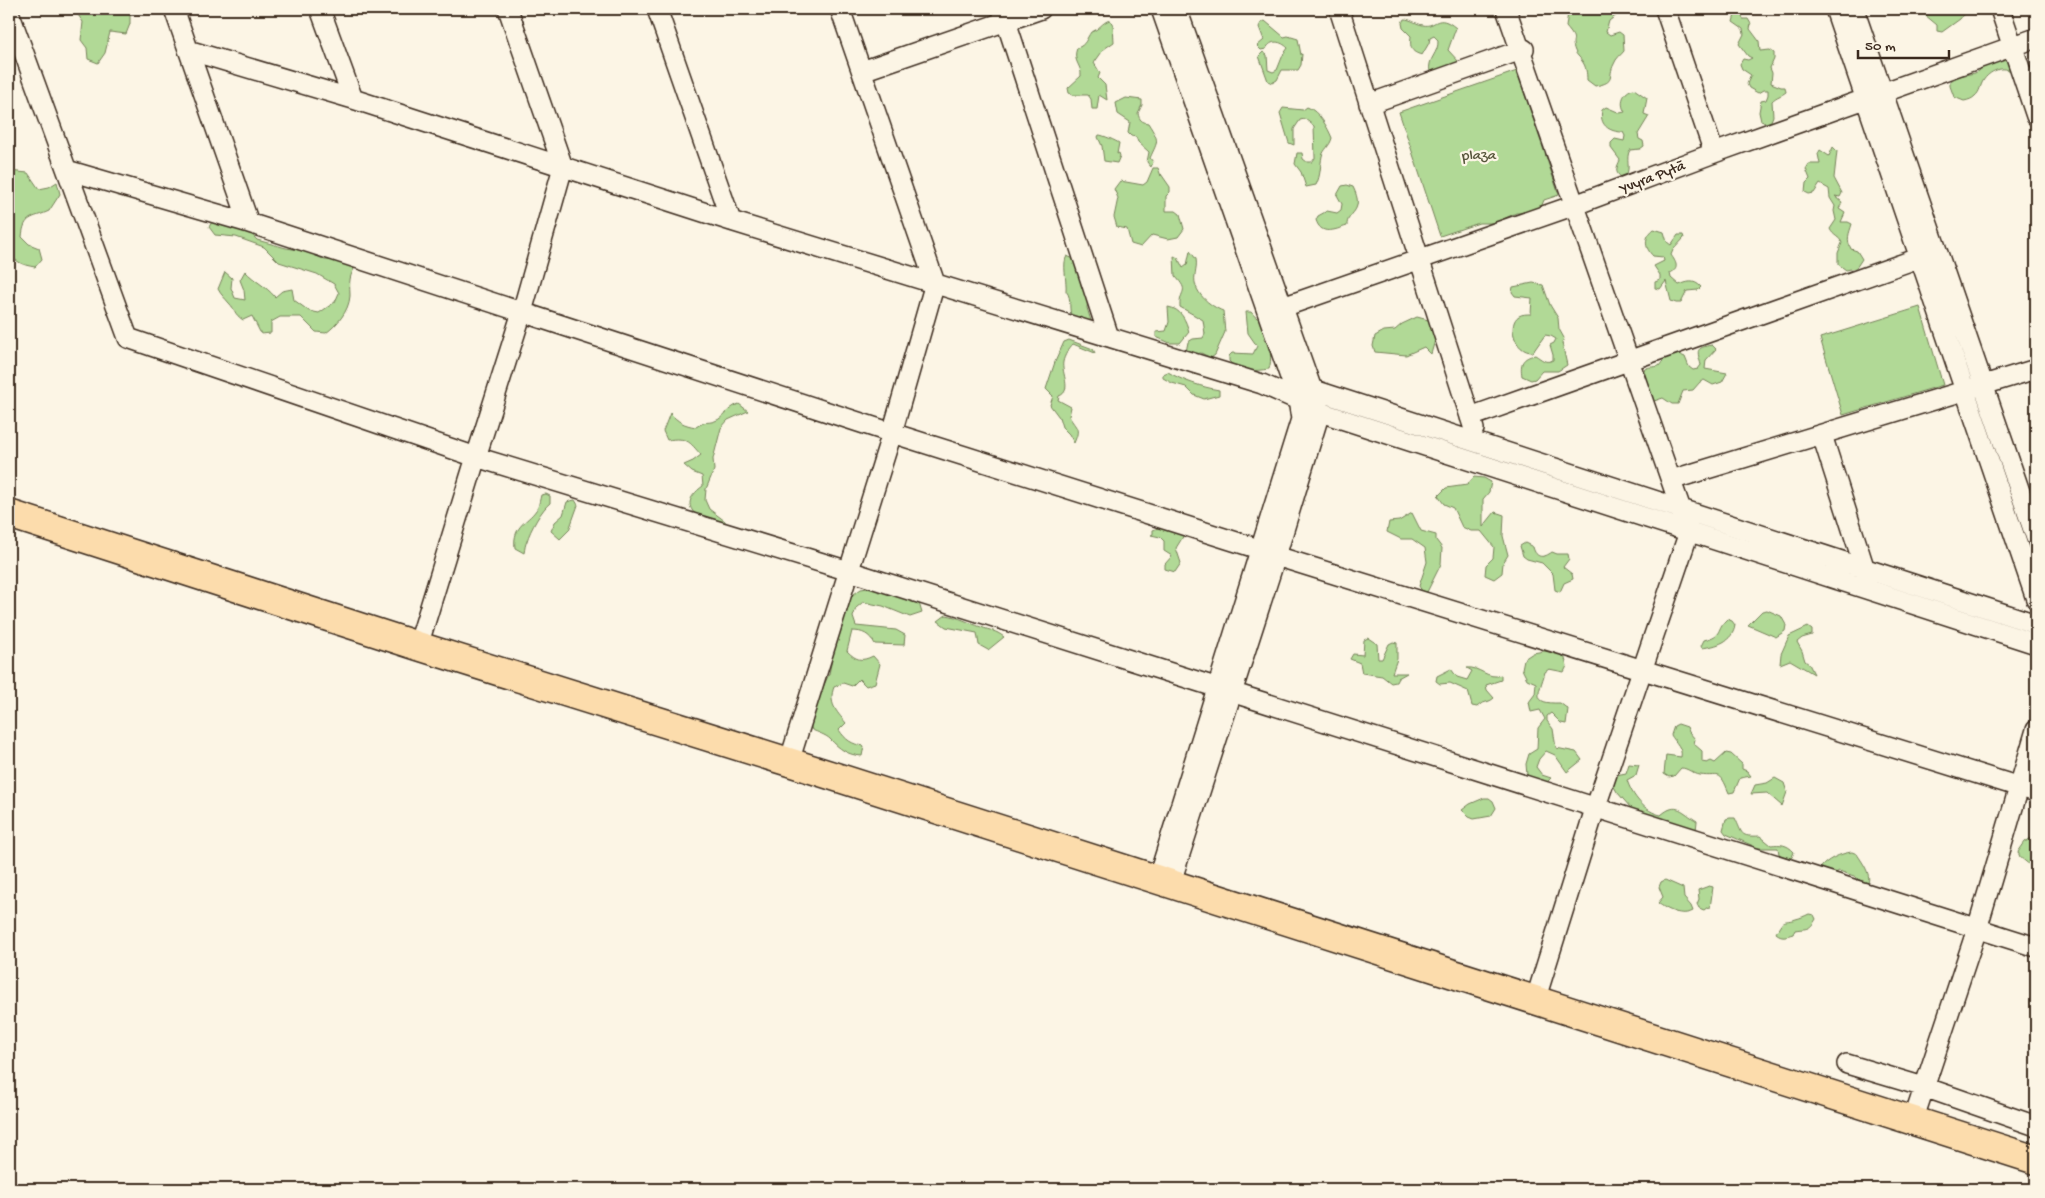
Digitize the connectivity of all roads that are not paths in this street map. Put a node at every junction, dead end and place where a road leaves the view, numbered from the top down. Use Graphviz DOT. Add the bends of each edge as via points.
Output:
graph roads {
  1 [pos="174,9"];
  2 [pos="320,9"];
  3 [pos="508,9"];
  4 [pos="657,9"];
  5 [pos="840,9"];
  6 [pos="1041,9"];
  7 [pos="1161,9"];
  8 [pos="1177,9"];
  9 [pos="1339,9"];
  10 [pos="1506,9"];
  11 [pos="1666,9"];
  12 [pos="1834,9"];
  13 [pos="1854,9"];
  14 [pos="2000,9"];
  15 [pos="9,12"];
  16 [pos="1004,15"];
  17 [pos="2036,38"];
  18 [pos="2012,45"];
  19 [pos="188,50"];
  20 [pos="1522,50"];
  21 [pos="862,71"];
  22 [pos="1883,92"];
  23 [pos="354,99"];
  24 [pos="1865,99"];
  25 [pos="1369,104"];
  26 [pos="2036,116"];
  27 [pos="1714,153"];
  28 [pos="563,167"];
  29 [pos="66,170"];
  30 [pos="1575,205"];
  31 [pos="731,221"];
  32 [pos="249,223"];
  33 [pos="1938,251"];
  34 [pos="1920,258"];
  35 [pos="1419,259"];
  36 [pos="935,283"];
  37 [pos="1274,309"];
  38 [pos="522,312"];
  39 [pos="1109,337"];
  40 [pos="1629,362"];
  41 [pos="2036,369"];
  42 [pos="1291,381"];
  43 [pos="1262,384"];
  44 [pos="1975,388"];
  45 [pos="1305,395"];
  46 [pos="1320,412"];
  47 [pos="1470,417"];
  48 [pos="892,433"];
  49 [pos="1822,434"];
  50 [pos="1472,441"];
  51 [pos="476,457"];
  52 [pos="1468,460"];
  53 [pos="1671,480"];
  54 [pos="1681,508"];
  55 [pos="9,514"];
  56 [pos="1689,532"];
  57 [pos="2036,538"];
  58 [pos="1269,553"];
  59 [pos="1864,567"];
  60 [pos="849,571"];
  61 [pos="1872,591"];
  62 [pos="2036,599"];
  63 [pos="2036,624"];
  64 [pos="2036,644"];
  65 [pos="418,646"];
  66 [pos="1644,670"];
  67 [pos="1225,690"];
  68 [pos="2036,730"];
  69 [pos="789,762"];
  70 [pos="2027,789"];
  71 [pos="1595,809"];
  72 [pos="1163,883"];
  73 [pos="1977,929"];
  74 [pos="2036,947"];
  75 [pos="1535,1001"];
  76 [pos="1847,1064"];
  77 [pos="1924,1087"];
  78 [pos="1914,1121"];
  79 [pos="2036,1126"];
  80 [pos="2036,1160"];
  1 -- 19 [label="street"];
  2 -- 23 [label="street"];
  3 -- 28 [label="street"];
  4 -- 31 [label="street"];
  5 -- 21 [label="street"];
  6 -- 16 [label="street"];
  7 -- 37 [label="street"];
  8 -- 37 [label="street"];
  9 -- 25 [label="street"];
  10 -- 20 [label="street"];
  11 -- 27 [label="street"];
  12 -- 24 [label="street"];
  13 -- 22 [label="street"];
  14 -- 18 [label="street"];
  15 -- 29 [label="street"];
  16 -- 21 [label="street"];
  16 -- 39 [label="street"];
  17 -- 18 [label="street, Yvyra Pytã"];
  18 -- 22 [label="street, Yvyra Pytã"];
  18 -- 26 [label="street"];
  19 -- 23 [label="street"];
  19 -- 32 [label="street"];
  20 -- 25 [label="street"];
  20 -- 30 [label="street"];
  21 -- 36 [label="street"];
  22 -- 24 [label="street, Yvyra Pytã"];
  22 -- 33 [label="street"];
  23 -- 28 [label="street"];
  24 -- 27 [label="street, Yvyra Pytã"];
  24 -- 34 [label="street"];
  25 -- 35 [label="street"];
  27 -- 30 [label="street, Yvyra Pytã"];
  28 -- 31 [label="street"];
  28 -- 38 [label="street"];
  29 -- 32 [label="street"];
  29 -- 51 [label="street" via="128,338"];
  30 -- 35 [label="street, Yvyra Pytã"];
  30 -- 40 [label="street"];
  31 -- 36 [label="street"];
  32 -- 38 [label="street"];
  33 -- 34 [label="street"];
  33 -- 44 [label="street"];
  34 -- 40 [label="street"];
  34 -- 44 [label="street"];
  35 -- 37 [label="street, Yvyra Pytã"];
  35 -- 47 [label="street"];
  36 -- 39 [label="street"];
  36 -- 48 [label="street"];
  37 -- 42 [label="street"];
  37 -- 45 [label="street"];
  38 -- 48 [label="street"];
  38 -- 51 [label="street"];
  39 -- 43 [label="street"];
  40 -- 47 [label="street"];
  40 -- 53 [label="street"];
  41 -- 44 [label="street"];
  42 -- 43 [label="street"];
  42 -- 45 [label="street"];
  43 -- 45 [label="street"];
  44 -- 49 [label="street"];
  44 -- 57 [label="street"];
  44 -- 62 [label="street"];
  45 -- 46 [label="street"];
  45 -- 50 [label="street"];
  45 -- 58 [label="street"];
  46 -- 52 [label="street"];
  46 -- 58 [label="street"];
  47 -- 50 [label="street" via="1474,431"];
  48 -- 58 [label="street"];
  48 -- 60 [label="street"];
  49 -- 53 [label="street"];
  49 -- 59 [label="street"];
  50 -- 52 [label="street"];
  50 -- 54 [label="street"];
  51 -- 60 [label="street"];
  51 -- 65 [label="street"];
  52 -- 56 [label="street"];
  53 -- 54 [label="street"];
  54 -- 56 [label="street"];
  54 -- 59 [label="street"];
  55 -- 65 [label="highway"];
  56 -- 61 [label="street"];
  56 -- 66 [label="street"];
  58 -- 66 [label="street"];
  58 -- 67 [label="street"];
  59 -- 61 [label="street"];
  59 -- 63 [label="street"];
  60 -- 67 [label="street"];
  60 -- 69 [label="street"];
  61 -- 64 [label="street"];
  65 -- 69 [label="highway"];
  66 -- 70 [label="street"];
  66 -- 71 [label="street"];
  67 -- 71 [label="street"];
  67 -- 72 [label="street"];
  68 -- 70 [label="street"];
  69 -- 72 [label="highway"];
  70 -- 73 [label="street"];
  71 -- 73 [label="street"];
  71 -- 75 [label="street"];
  72 -- 75 [label="highway"];
  73 -- 74 [label="street"];
  73 -- 77 [label="street"];
  75 -- 78 [label="highway"];
  76 -- 77 [label="street"];
  77 -- 78 [label="street"];
  77 -- 79 [label="street"];
  78 -- 80 [label="highway"];
}
